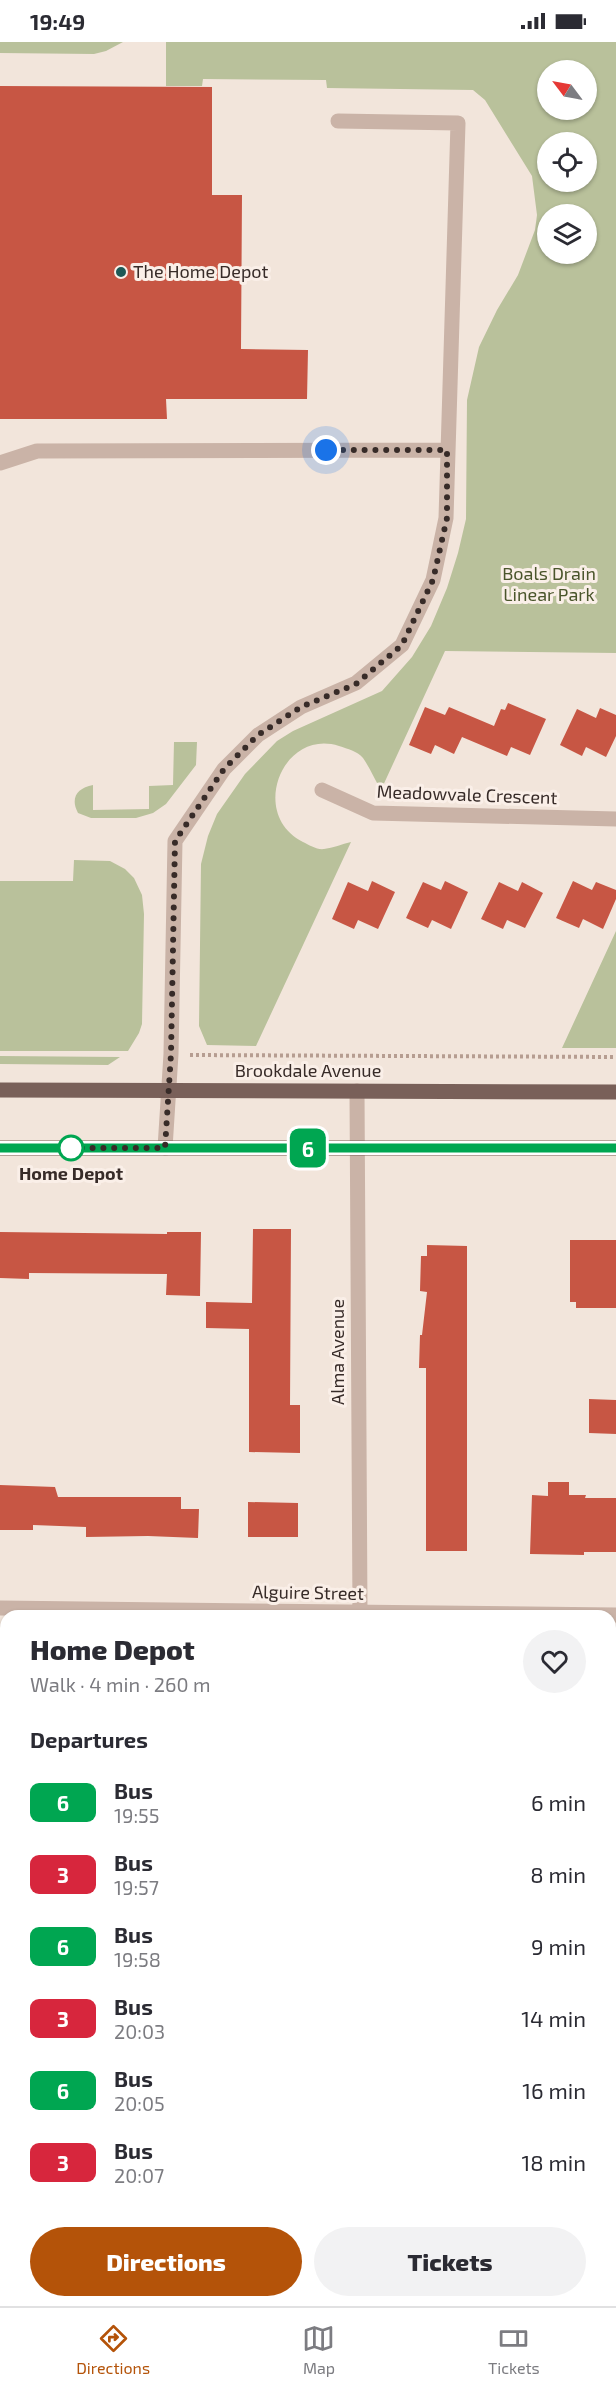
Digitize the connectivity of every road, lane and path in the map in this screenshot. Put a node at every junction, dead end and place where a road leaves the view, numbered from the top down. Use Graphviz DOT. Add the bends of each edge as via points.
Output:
graph roads {
  1 [pos="338,121"];
  2 [pos="447,450"];
  3 [pos="0,463"];
  4 [pos="321,790"];
  5 [pos="616,819"];
  6 [pos="171,1054"];
  7 [pos="616,1057"];
  8 [pos="0,1090"];
  9 [pos="168,1091"];
  10 [pos="357,1091"];
  11 [pos="616,1092"];
  12 [pos="0,1148"];
  13 [pos="165,1148"];
  14 [pos="357,1148"];
  15 [pos="616,1149"];
  16 [pos="0,1608"];
  17 [pos="144,1610"];
  18 [pos="360,1610"];
  1 -- 2 [label="street" via="458,123"];
  2 -- 3 [label="street" via="37,451"];
  2 -- 6 [label="street" via="447,518 433,580 402,645 356,684 301,707 258,735 224,769 175,841"];
  4 -- 5 [label="street, Meadowvale Crescent" via="372,813"];
  6 -- 7 [label="path"];
  6 -- 9 [label="street"];
  8 -- 9 [label="main road, Brookdale Avenue"];
  9 -- 10 [label="main road, Brookdale Avenue"];
  9 -- 13 [label="street"];
  10 -- 11 [label="main road, Brookdale Avenue"];
  10 -- 14 [label="street, Alma Avenue"];
  12 -- 13 [label="main road"];
  13 -- 14 [label="main road"];
  14 -- 15 [label="main road"];
  14 -- 18 [label="street, Alma Avenue"];
  16 -- 17 [label="street, Alguire Street"];
}
